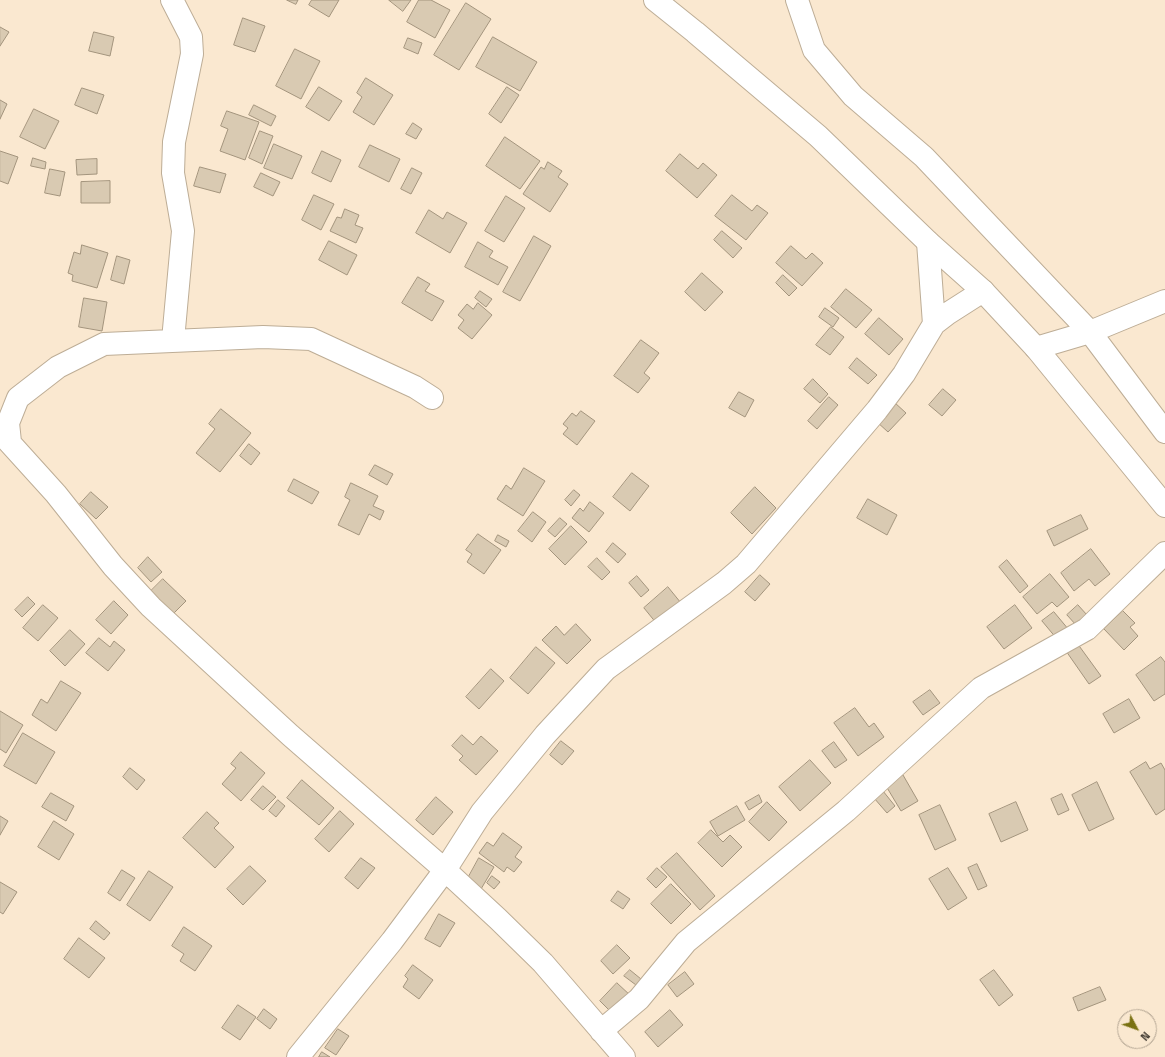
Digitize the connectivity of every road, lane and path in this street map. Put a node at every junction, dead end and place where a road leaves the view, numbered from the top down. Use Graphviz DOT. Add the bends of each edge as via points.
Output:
graph roads {
  1 [pos="172,0"];
  2 [pos="655,0"];
  3 [pos="797,0"];
  4 [pos="928,242"];
  5 [pos="983,291"];
  6 [pos="1165,301"];
  7 [pos="934,324"];
  8 [pos="1090,332"];
  9 [pos="173,340"];
  10 [pos="1036,348"];
  11 [pos="432,398"];
  12 [pos="1165,432"];
  13 [pos="5,437"];
  14 [pos="1165,506"];
  15 [pos="1165,553"];
  16 [pos="445,870"];
  17 [pos="601,1030"];
  18 [pos="298,1057"];
  19 [pos="624,1057"];
  1 -- 9 [label="main road" via="191,37 192,54 174,142 173,173 183,230"];
  2 -- 4 [label="main road" via="818,136"];
  3 -- 8 [label="main road" via="814,50 853,96 924,157"];
  4 -- 5 [label="main road"];
  4 -- 7 [label="main road"];
  5 -- 7 [label="main road"];
  5 -- 10 [label="main road"];
  6 -- 8 [label="main road"];
  7 -- 16 [label="main road" via="904,374 877,410 746,564 606,669 545,735 482,812"];
  8 -- 10 [label="main road"];
  8 -- 12 [label="main road"];
  9 -- 11 [label="main road" via="263,337 311,339 415,387"];
  9 -- 13 [label="main road" via="104,344 58,367 18,398"];
  10 -- 14 [label="main road"];
  13 -- 16 [label="main road" via="56,494 113,566 151,607 290,735"];
  15 -- 17 [label="main road" via="1087,629 981,688 846,811 686,942 639,999"];
  16 -- 17 [label="main road" via="544,963"];
  16 -- 18 [label="main road" via="392,942"];
  17 -- 19 [label="main road"];
}
